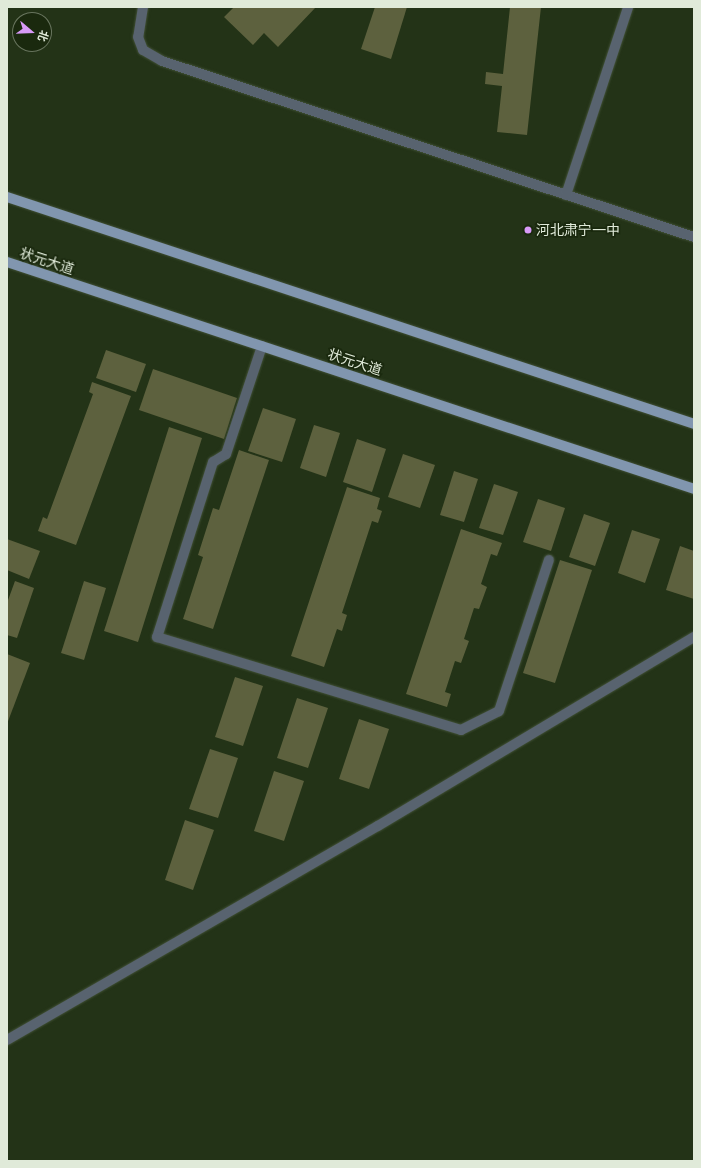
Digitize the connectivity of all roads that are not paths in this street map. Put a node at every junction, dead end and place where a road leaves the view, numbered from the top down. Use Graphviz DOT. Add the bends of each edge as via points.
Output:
graph roads {
  1 [pos="143,7"];
  2 [pos="628,7"];
  3 [pos="566,195"];
  4 [pos="7,197"];
  5 [pos="694,237"];
  6 [pos="7,262"];
  7 [pos="262,346"];
  8 [pos="694,424"];
  9 [pos="694,489"];
  10 [pos="549,560"];
  11 [pos="694,637"];
  12 [pos="7,1040"];
  1 -- 3 [label="street" via="138,37 143,50 162,61"];
  2 -- 3 [label="street"];
  3 -- 5 [label="street"];
  4 -- 8 [label="main road"];
  6 -- 7 [label="main road, 状元大道"];
  7 -- 9 [label="main road, 状元大道"];
  7 -- 10 [label="street" via="226,454 213,462 157,637 461,730 499,711"];
  11 -- 12 [label="street" via="385,822"];
}
